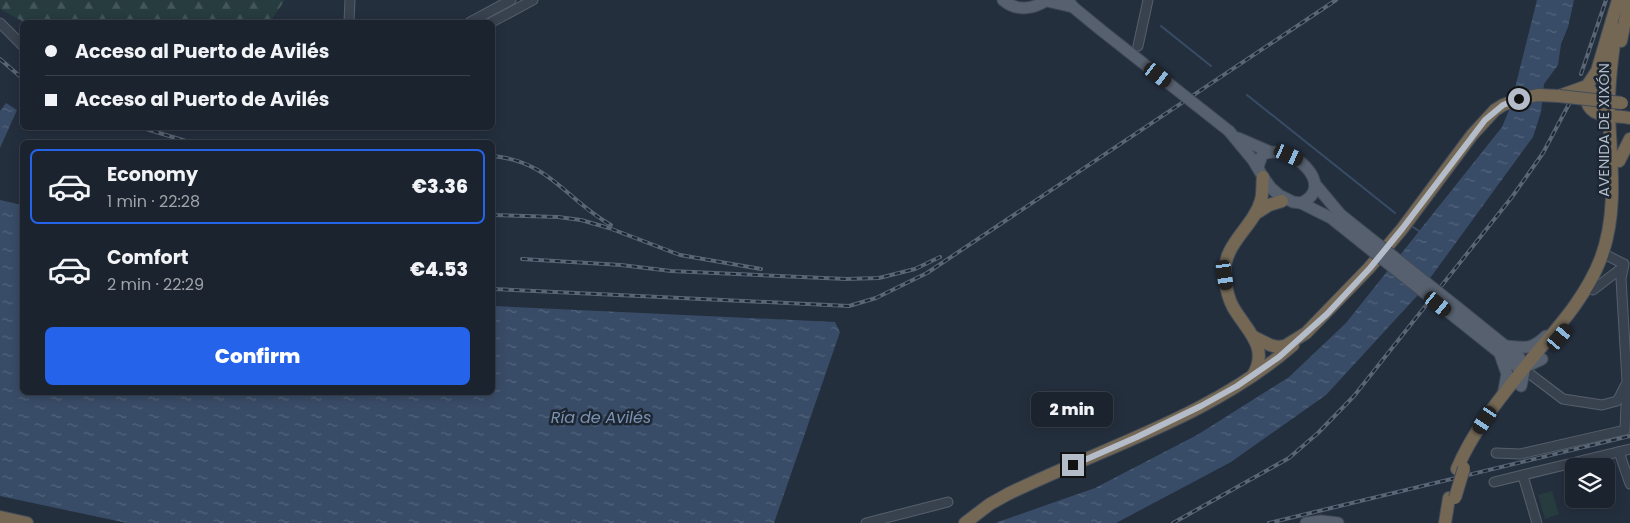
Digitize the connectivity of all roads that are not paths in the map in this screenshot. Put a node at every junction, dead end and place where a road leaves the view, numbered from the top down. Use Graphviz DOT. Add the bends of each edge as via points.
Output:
graph roads {
  1 [pos="350,0"];
  2 [pos="511,0"];
  3 [pos="534,0"];
  4 [pos="1003,0"];
  5 [pos="1047,0"];
  6 [pos="1148,0"];
  7 [pos="1624,1"];
  8 [pos="1071,4"];
  9 [pos="349,20"];
  10 [pos="474,20"];
  11 [pos="495,20"];
  12 [pos="0,23"];
  13 [pos="20,43"];
  14 [pos="1630,44"];
  15 [pos="1138,46"];
  16 [pos="1613,47"];
  17 [pos="1559,96"];
  18 [pos="1627,104"];
  19 [pos="1619,116"];
  20 [pos="1233,134"];
  21 [pos="1630,139"];
  22 [pos="1268,151"];
  23 [pos="1619,162"];
  24 [pos="1260,172"];
  25 [pos="1315,184"];
  26 [pos="1282,200"];
  27 [pos="1301,203"];
  28 [pos="1253,216"];
  29 [pos="1612,229"];
  30 [pos="1363,238"];
  31 [pos="1608,256"];
  32 [pos="1623,267"];
  33 [pos="1370,268"];
  34 [pos="1588,292"];
  35 [pos="1622,292"];
  36 [pos="1325,324"];
  37 [pos="1306,333"];
  38 [pos="1264,349"];
  39 [pos="1503,350"];
  40 [pos="1274,361"];
  41 [pos="1528,371"];
  42 [pos="1253,375"];
  43 [pos="1627,381"];
  44 [pos="1503,395"];
  45 [pos="1232,396"];
  46 [pos="1617,400"];
  47 [pos="1626,411"];
  48 [pos="1137,437"];
  49 [pos="1630,449"];
  50 [pos="1619,452"];
  51 [pos="1496,453"];
  52 [pos="1461,469"];
  53 [pos="1523,476"];
  54 [pos="1494,482"];
  55 [pos="1630,484"];
  56 [pos="948,502"];
  57 [pos="0,517"];
  58 [pos="1446,522"];
  59 [pos="27,523"];
  60 [pos="866,523"];
  61 [pos="965,523"];
  62 [pos="1306,523"];
  63 [pos="1338,523"];
  64 [pos="1537,523"];
  1 -- 9 [label="street"];
  2 -- 10 [label="street"];
  3 -- 11 [label="street"];
  4 -- 5 [label="main road" via="1026,8"];
  5 -- 8 [label="main road"];
  6 -- 15 [label="street"];
  7 -- 14 [label="highway"];
  7 -- 16 [label="highway, AVENIDA DE XIXÓN"];
  7 -- 17 [label="highway" via="1594,78 1587,86"];
  7 -- 19 [label="highway, AVENIDA DE XIXÓN" via="1617,70"];
  8 -- 20 [label="main road, bridge"];
  12 -- 13 [label="street"];
  16 -- 19 [label="highway, AVENIDA DE XIXÓN" via="1609,97"];
  16 -- 19 [label="highway" via="1587,102 1593,112"];
  17 -- 18 [label="highway, bridge"];
  17 -- 33 [label="highway" via="1538,95 1519,99 1503,105 1485,120"];
  19 -- 23 [label="highway, AVENIDA DE XIXÓN"];
  19 -- 29 [label="highway, AVENIDA DE XIXÓN"];
  20 -- 22 [label="main road"];
  20 -- 24 [label="main road"];
  21 -- 23 [label="highway"];
  22 -- 24 [label="main road" via="1262,155"];
  22 -- 25 [label="main road" via="1300,160 1311,172"];
  23 -- 29 [label="highway, AVENIDA DE XIXÓN" via="1620,195"];
  24 -- 27 [label="main road" via="1279,195"];
  24 -- 28 [label="highway" via="1262,200"];
  25 -- 27 [label="main road" via="1310,198"];
  25 -- 30 [label="main road"];
  26 -- 28 [label="highway"];
  27 -- 30 [label="main road"];
  28 -- 38 [label="highway" via="1236,238 1227,257 1225,275 1232,306"];
  29 -- 31 [label="highway"];
  29 -- 34 [label="highway"];
  30 -- 39 [label="main road, bridge"];
  31 -- 32 [label="street" via="1624,264"];
  31 -- 34 [label="highway"];
  32 -- 34 [label="street"];
  32 -- 35 [label="street"];
  33 -- 36 [label="highway"];
  33 -- 37 [label="highway"];
  34 -- 35 [label="street" via="1610,284"];
  34 -- 39 [label="main road" via="1572,304 1537,345"];
  34 -- 41 [label="highway"];
  34 -- 41 [label="highway" via="1569,326"];
  35 -- 43 [label="street"];
  36 -- 40 [label="highway" via="1280,360"];
  36 -- 45 [label="highway" via="1265,377"];
  37 -- 38 [label="highway" via="1285,346"];
  37 -- 40 [label="highway"];
  38 -- 40 [label="highway"];
  38 -- 42 [label="highway"];
  39 -- 41 [label="main road" via="1516,366"];
  39 -- 44 [label="main road" via="1507,374"];
  40 -- 42 [label="highway"];
  40 -- 45 [label="highway"];
  41 -- 44 [label="highway"];
  41 -- 46 [label="street" via="1563,399 1602,405"];
  41 -- 52 [label="highway" via="1521,386 1490,423"];
  42 -- 48 [label="highway" via="1201,406"];
  43 -- 46 [label="street"];
  43 -- 47 [label="street"];
  44 -- 52 [label="highway" via="1471,441"];
  45 -- 48 [label="highway"];
  46 -- 47 [label="street"];
  47 -- 51 [label="street" via="1625,430 1520,454"];
  48 -- 61 [label="highway" via="1008,494"];
  49 -- 50 [label="street"];
  50 -- 53 [label="street"];
  50 -- 55 [label="street"];
  52 -- 58 [label="highway"];
  53 -- 54 [label="street"];
  53 -- 64 [label="street"];
  56 -- 60 [label="street"];
  57 -- 59 [label="highway"];
  62 -- 63 [label="main road"];
}
